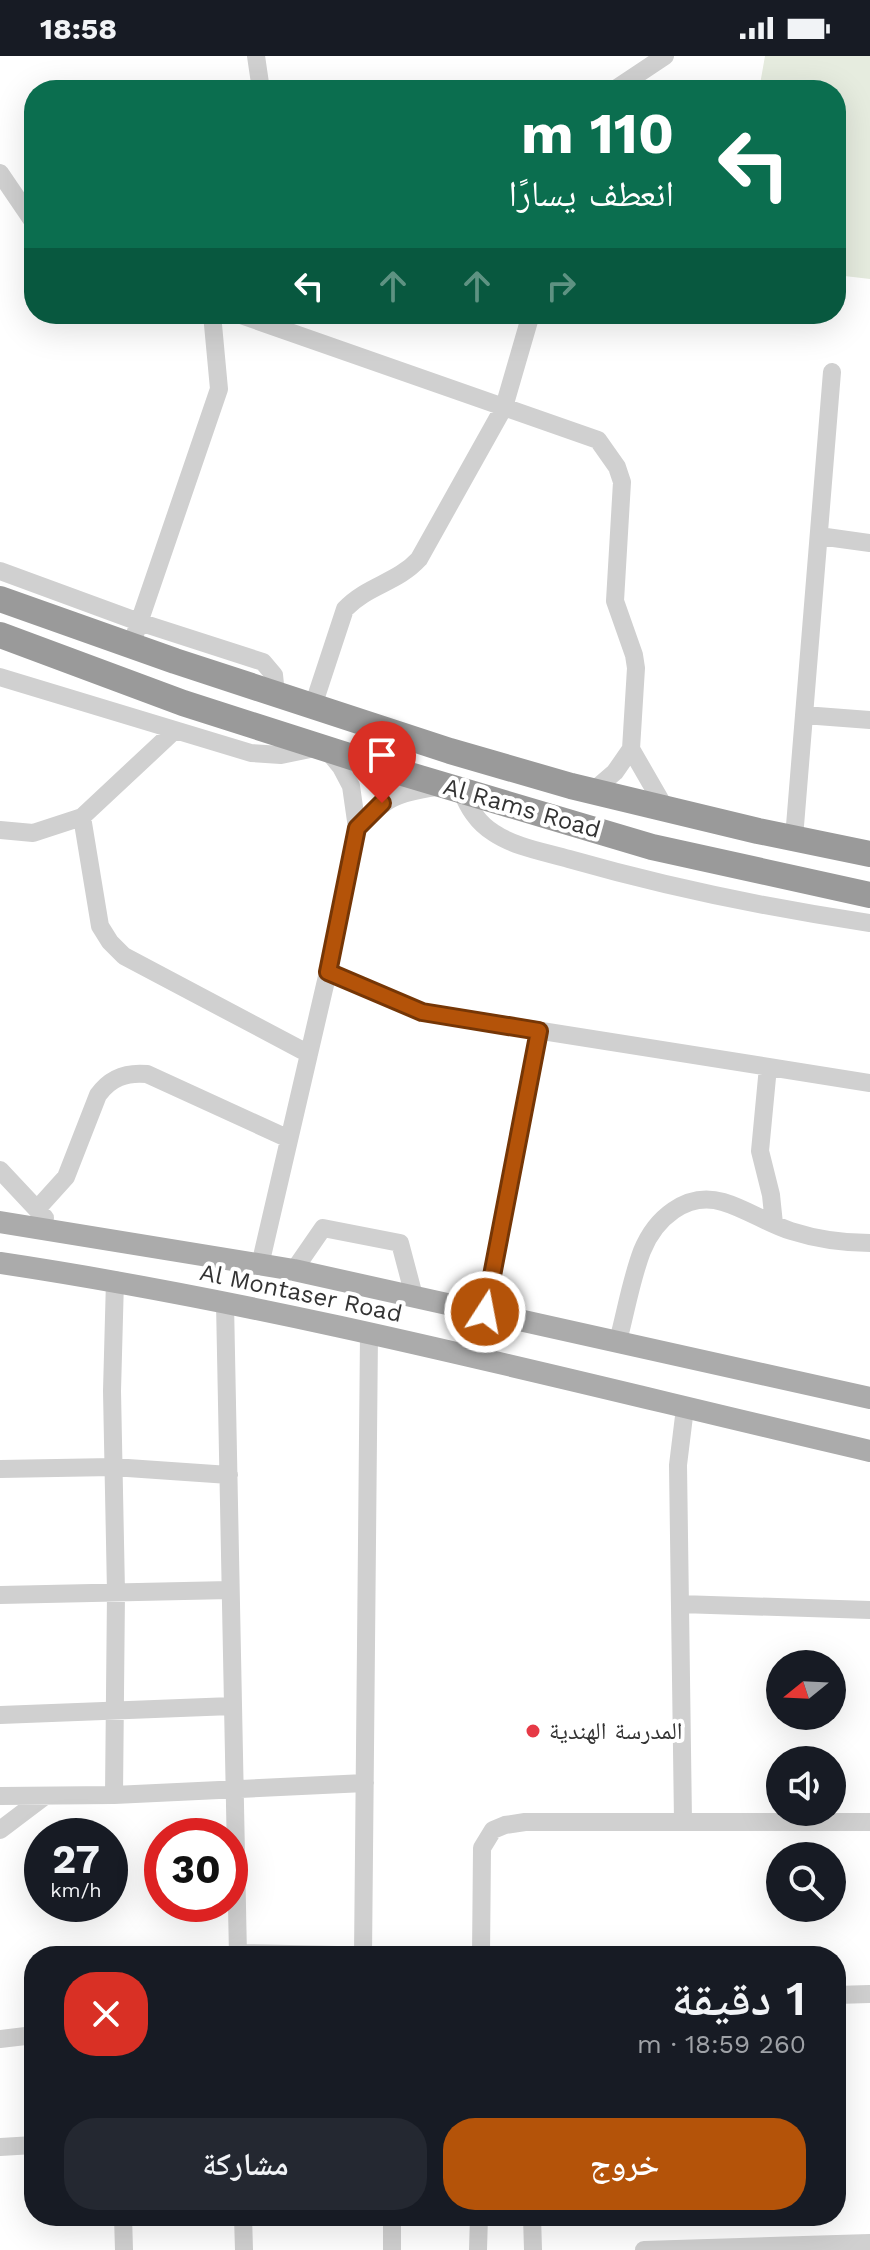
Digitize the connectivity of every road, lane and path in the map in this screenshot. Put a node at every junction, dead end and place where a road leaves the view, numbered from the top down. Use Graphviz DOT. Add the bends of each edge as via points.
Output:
graph roads {
  1 [pos="256,56"];
  2 [pos="665,56"];
  3 [pos="260,80"];
  4 [pos="629,80"];
  5 [pos="0,173"];
  6 [pos="24,208"];
  7 [pos="213,324"];
  8 [pos="267,324"];
  9 [pos="528,324"];
  10 [pos="832,372"];
  11 [pos="504,407"];
  12 [pos="819,536"];
  13 [pos="870,543"];
  14 [pos="0,571"];
  15 [pos="0,599"];
  16 [pos="135,634"];
  17 [pos="0,635"];
  18 [pos="0,677"];
  19 [pos="313,706"];
  20 [pos="804,715"];
  21 [pos="870,720"];
  22 [pos="174,731"];
  23 [pos="324,748"];
  24 [pos="631,749"];
  25 [pos="453,788"];
  26 [pos="593,791"];
  27 [pos="665,808"];
  28 [pos="82,817"];
  29 [pos="357,828"];
  30 [pos="0,830"];
  31 [pos="794,838"];
  32 [pos="868,852"];
  33 [pos="870,895"];
  34 [pos="870,923"];
  35 [pos="328,972"];
  36 [pos="539,1031"];
  37 [pos="309,1054"];
  38 [pos="768,1067"];
  39 [pos="870,1083"];
  40 [pos="289,1139"];
  41 [pos="0,1170"];
  42 [pos="38,1208"];
  43 [pos="0,1222"];
  44 [pos="774,1224"];
  45 [pos="54,1230"];
  46 [pos="870,1243"];
  47 [pos="0,1263"];
  48 [pos="260,1265"];
  49 [pos="294,1270"];
  50 [pos="115,1280"];
  51 [pos="414,1296"];
  52 [pos="225,1303"];
  53 [pos="485,1312"];
  54 [pos="369,1334"];
  55 [pos="618,1341"];
  56 [pos="870,1398"];
  57 [pos="685,1408"];
  58 [pos="870,1451"];
  59 [pos="113,1467"];
  60 [pos="0,1469"];
  61 [pos="229,1475"];
  62 [pos="230,1590"];
  63 [pos="116,1592"];
  64 [pos="0,1595"];
  65 [pos="680,1604"];
  66 [pos="870,1610"];
  67 [pos="232,1706"];
  68 [pos="115,1711"];
  69 [pos="0,1715"];
  70 [pos="365,1783"];
  71 [pos="235,1788"];
  72 [pos="114,1795"];
  73 [pos="0,1796"];
  74 [pos="45,1796"];
  75 [pos="683,1821"];
  76 [pos="870,1822"];
  77 [pos="0,1830"];
  78 [pos="238,1946"];
  79 [pos="363,1946"];
  80 [pos="481,1946"];
  81 [pos="870,1994"];
  82 [pos="846,1995"];
  83 [pos="24,2036"];
  84 [pos="0,2039"];
  85 [pos="24,2146"];
  86 [pos="0,2147"];
  87 [pos="123,2226"];
  88 [pos="243,2226"];
  89 [pos="392,2226"];
  90 [pos="479,2226"];
  91 [pos="532,2226"];
  92 [pos="870,2243"];
  93 [pos="802,2247"];
  94 [pos="124,2250"];
  95 [pos="244,2250"];
  96 [pos="392,2250"];
  97 [pos="478,2250"];
  98 [pos="533,2250"];
  99 [pos="644,2250"];
  1 -- 3 [label="street"];
  2 -- 4 [label="street"];
  5 -- 6 [label="street"];
  7 -- 16 [label="street" via="219,389"];
  8 -- 11 [label="street"];
  9 -- 11 [label="street"];
  10 -- 12 [label="street"];
  11 -- 19 [label="street" via="419,559 407,572 369,589 345,609"];
  11 -- 24 [label="street" via="598,440 617,467 622,482 615,601 636,668"];
  12 -- 13 [label="street"];
  12 -- 20 [label="street"];
  14 -- 16 [label="street"];
  15 -- 16 [label="highway, Al Rams Road"];
  16 -- 19 [label="highway, Al Rams Road"];
  17 -- 23 [label="highway, Al Rams Road"];
  18 -- 22 [label="street"];
  19 -- 26 [label="highway, Al Rams Road"];
  20 -- 21 [label="street"];
  20 -- 31 [label="street"];
  22 -- 23 [label="street" via="266,755"];
  22 -- 28 [label="street"];
  23 -- 25 [label="highway, Al Rams Road"];
  23 -- 29 [label="street" via="351,786"];
  24 -- 26 [label="street"];
  24 -- 27 [label="street"];
  25 -- 29 [label="street" via="405,792 382,803"];
  25 -- 33 [label="highway, Al Rams Road" via="652,847"];
  25 -- 34 [label="street" via="481,823 512,842 611,871"];
  26 -- 27 [label="highway, Al Rams Road"];
  27 -- 31 [label="highway, Al Rams Road"];
  28 -- 30 [label="street" via="33,833"];
  28 -- 37 [label="street" via="97,916 110,942 124,956"];
  29 -- 35 [label="street"];
  31 -- 32 [label="highway, Al Rams Road"];
  35 -- 36 [label="street" via="422,1012"];
  35 -- 37 [label="street"];
  36 -- 38 [label="street"];
  36 -- 53 [label="street"];
  37 -- 40 [label="street"];
  38 -- 39 [label="street"];
  38 -- 44 [label="street" via="760,1151"];
  40 -- 42 [label="street" via="133,1072 105,1085 98,1095 66,1177"];
  40 -- 48 [label="street"];
  41 -- 42 [label="street"];
  42 -- 45 [label="street"];
  43 -- 45 [label="main road, Al Montaser Road"];
  44 -- 46 [label="street" via="826,1239"];
  44 -- 55 [label="street" via="721,1201 684,1204 669,1211 642,1251"];
  45 -- 48 [label="main road, Al Montaser Road"];
  47 -- 50 [label="main road, Al Montaser Road"];
  48 -- 49 [label="main road, Al Montaser Road"];
  49 -- 51 [label="main road, Al Montaser Road"];
  49 -- 51 [label="street" via="323,1228 400,1243"];
  50 -- 52 [label="main road, Al Montaser Road"];
  50 -- 59 [label="street"];
  51 -- 53 [label="main road, Al Montaser Road"];
  52 -- 54 [label="main road, Al Montaser Road"];
  52 -- 61 [label="street"];
  53 -- 55 [label="main road, Al Montaser Road"];
  54 -- 57 [label="main road, Al Montaser Road"];
  54 -- 70 [label="street"];
  55 -- 56 [label="main road, Al Montaser Road"];
  57 -- 58 [label="main road, Al Montaser Road"];
  57 -- 65 [label="street" via="678,1465"];
  59 -- 60 [label="street"];
  59 -- 61 [label="street"];
  59 -- 63 [label="street"];
  61 -- 62 [label="street"];
  62 -- 63 [label="street"];
  62 -- 67 [label="street"];
  63 -- 64 [label="street"];
  63 -- 68 [label="street"];
  65 -- 66 [label="street"];
  65 -- 75 [label="street"];
  67 -- 68 [label="street"];
  67 -- 71 [label="street"];
  68 -- 69 [label="street"];
  68 -- 72 [label="street"];
  70 -- 71 [label="street"];
  70 -- 79 [label="street"];
  71 -- 72 [label="street"];
  71 -- 78 [label="street"];
  72 -- 74 [label="street"];
  73 -- 74 [label="street"];
  74 -- 77 [label="street"];
  75 -- 76 [label="street"];
  75 -- 80 [label="street" via="525,1822 493,1830 482,1848"];
  81 -- 82 [label="street"];
  83 -- 84 [label="street"];
  85 -- 86 [label="street"];
  87 -- 94 [label="street"];
  88 -- 95 [label="street"];
  89 -- 96 [label="street"];
  90 -- 97 [label="street"];
  91 -- 98 [label="street"];
  92 -- 93 [label="street"];
  93 -- 99 [label="street"];
}
